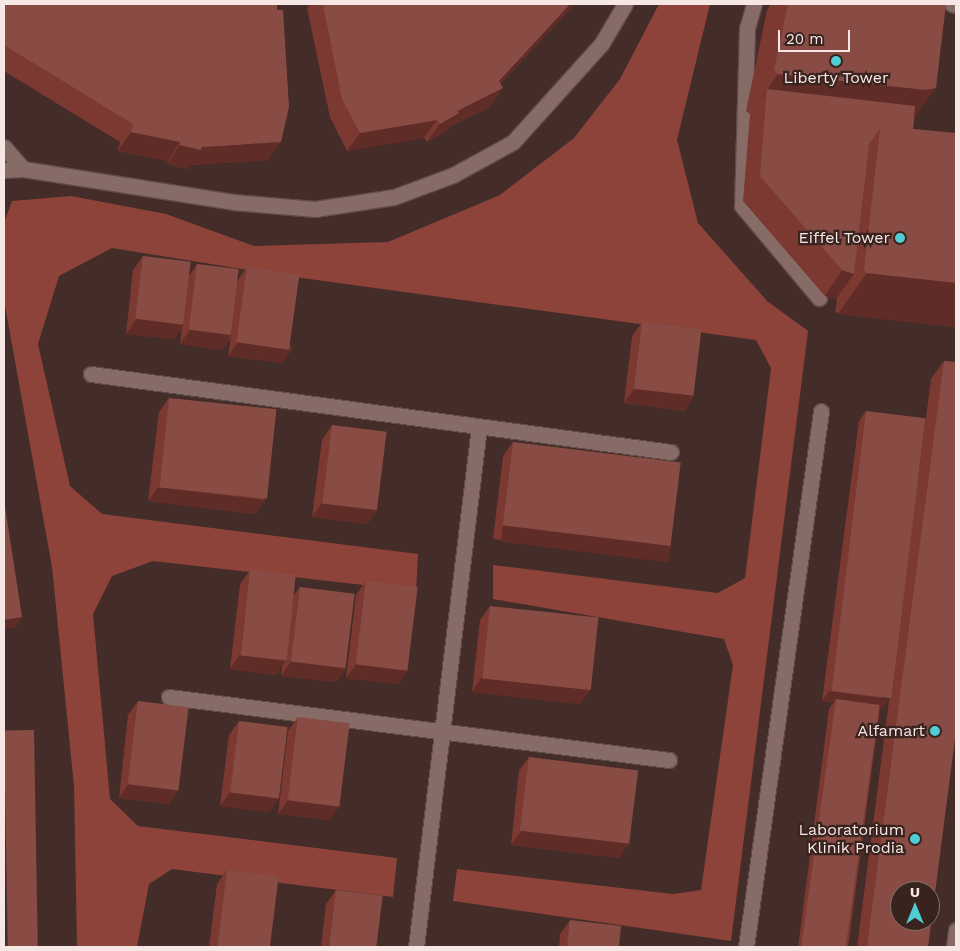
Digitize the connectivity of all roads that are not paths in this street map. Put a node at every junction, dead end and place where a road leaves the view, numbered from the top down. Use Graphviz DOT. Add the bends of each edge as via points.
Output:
graph roads {
  1 [pos="625,4"];
  2 [pos="754,4"];
  3 [pos="952,4"];
  4 [pos="956,5"];
  5 [pos="4,146"];
  6 [pos="23,169"];
  7 [pos="4,170"];
  8 [pos="818,298"];
  9 [pos="91,374"];
  10 [pos="820,411"];
  11 [pos="479,426"];
  12 [pos="671,452"];
  13 [pos="169,697"];
  14 [pos="442,732"];
  15 [pos="668,760"];
  16 [pos="956,930"];
  17 [pos="416,947"];
  18 [pos="746,947"];
  19 [pos="954,947"];
  1 -- 6 [label="street" via="602,43 513,142 453,175 394,197 315,209 233,202"];
  2 -- 8 [label="street" via="747,28 742,206"];
  3 -- 4 [label="street"];
  5 -- 6 [label="street"];
  6 -- 7 [label="street"];
  9 -- 11 [label="street"];
  10 -- 18 [label="street"];
  11 -- 12 [label="street"];
  11 -- 14 [label="street"];
  13 -- 14 [label="street"];
  14 -- 15 [label="street"];
  14 -- 17 [label="street"];
  16 -- 19 [label="street"];
}
